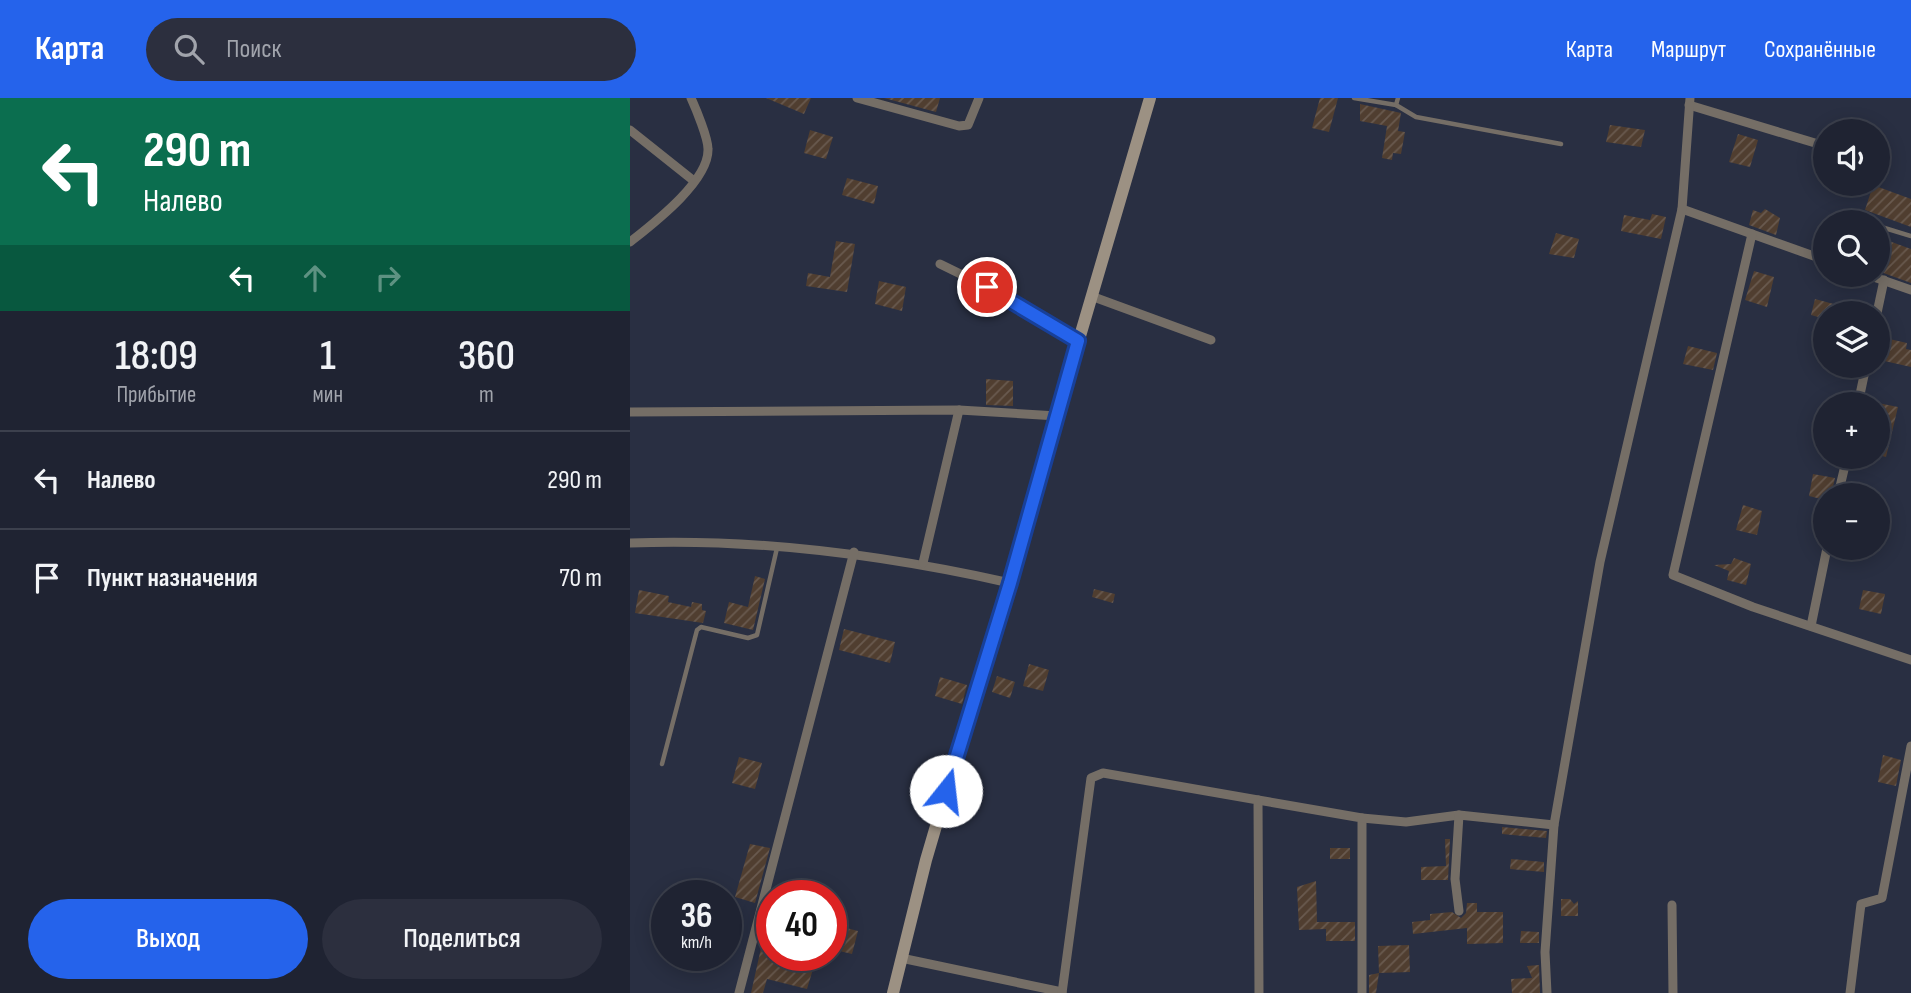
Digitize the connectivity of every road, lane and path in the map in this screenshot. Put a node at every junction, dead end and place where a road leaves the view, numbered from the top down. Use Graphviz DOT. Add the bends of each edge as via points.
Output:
graph roads {
  1 [pos="691,98"];
  2 [pos="857,98"];
  3 [pos="979,98"];
  4 [pos="1150,98"];
  5 [pos="1354,98"];
  6 [pos="1398,98"];
  7 [pos="1689,102"];
  8 [pos="1396,105"];
  9 [pos="630,130"];
  10 [pos="1813,142"];
  11 [pos="1561,144"];
  12 [pos="694,181"];
  13 [pos="1682,209"];
  14 [pos="1890,230"];
  15 [pos="1752,234"];
  16 [pos="1911,236"];
  17 [pos="630,242"];
  18 [pos="1813,256"];
  19 [pos="940,264"];
  20 [pos="1890,282"];
  21 [pos="1911,290"];
  22 [pos="1091,296"];
  23 [pos="1211,340"];
  24 [pos="1078,341"];
  25 [pos="959,410"];
  26 [pos="630,412"];
  27 [pos="1057,416"];
  28 [pos="630,543"];
  29 [pos="777,548"];
  30 [pos="854,552"];
  31 [pos="1825,560"];
  32 [pos="923,563"];
  33 [pos="1010,583"];
  34 [pos="1811,626"];
  35 [pos="1911,660"];
  36 [pos="1911,746"];
  37 [pos="662,764"];
  38 [pos="1258,800"];
  39 [pos="1459,815"];
  40 [pos="1362,818"];
  41 [pos="1554,825"];
  42 [pos="1672,905"];
  43 [pos="1458,911"];
  44 [pos="901,958"];
  45 [pos="1062,992"];
  46 [pos="739,993"];
  47 [pos="893,993"];
  48 [pos="1259,993"];
  49 [pos="1362,993"];
  50 [pos="1548,993"];
  51 [pos="1673,993"];
  52 [pos="1850,993"];
  1 -- 12 [label="street" via="709,147"];
  2 -- 3 [label="street" via="959,126 968,125"];
  4 -- 22 [label="street"];
  5 -- 8 [label="lane"];
  6 -- 8 [label="lane"];
  7 -- 10 [label="street"];
  7 -- 13 [label="street"];
  8 -- 11 [label="lane" via="1416,117"];
  9 -- 12 [label="street"];
  12 -- 17 [label="street"];
  13 -- 15 [label="street"];
  13 -- 41 [label="street" via="1600,562"];
  14 -- 16 [label="lane"];
  15 -- 18 [label="street"];
  15 -- 34 [label="street" via="1672,570 1676,578"];
  19 -- 24 [label="street"];
  20 -- 21 [label="street"];
  22 -- 23 [label="street"];
  22 -- 24 [label="street"];
  24 -- 27 [label="street"];
  25 -- 26 [label="street"];
  25 -- 27 [label="street"];
  25 -- 32 [label="street"];
  27 -- 33 [label="street"];
  28 -- 29 [label="street"];
  29 -- 30 [label="street"];
  29 -- 37 [label="lane" via="757,635 748,638 701,627 697,630"];
  30 -- 32 [label="street"];
  30 -- 46 [label="street"];
  31 -- 34 [label="street"];
  32 -- 33 [label="street"];
  33 -- 44 [label="street" via="929,848"];
  34 -- 35 [label="street"];
  36 -- 52 [label="street" via="1882,898 1861,904"];
  38 -- 40 [label="street"];
  38 -- 45 [label="street" via="1094,775"];
  38 -- 48 [label="street"];
  39 -- 40 [label="street" via="1406,822"];
  39 -- 41 [label="street"];
  39 -- 43 [label="street"];
  40 -- 49 [label="street"];
  41 -- 50 [label="street" via="1545,952"];
  42 -- 51 [label="street"];
  44 -- 45 [label="street"];
  44 -- 47 [label="street"];
}
